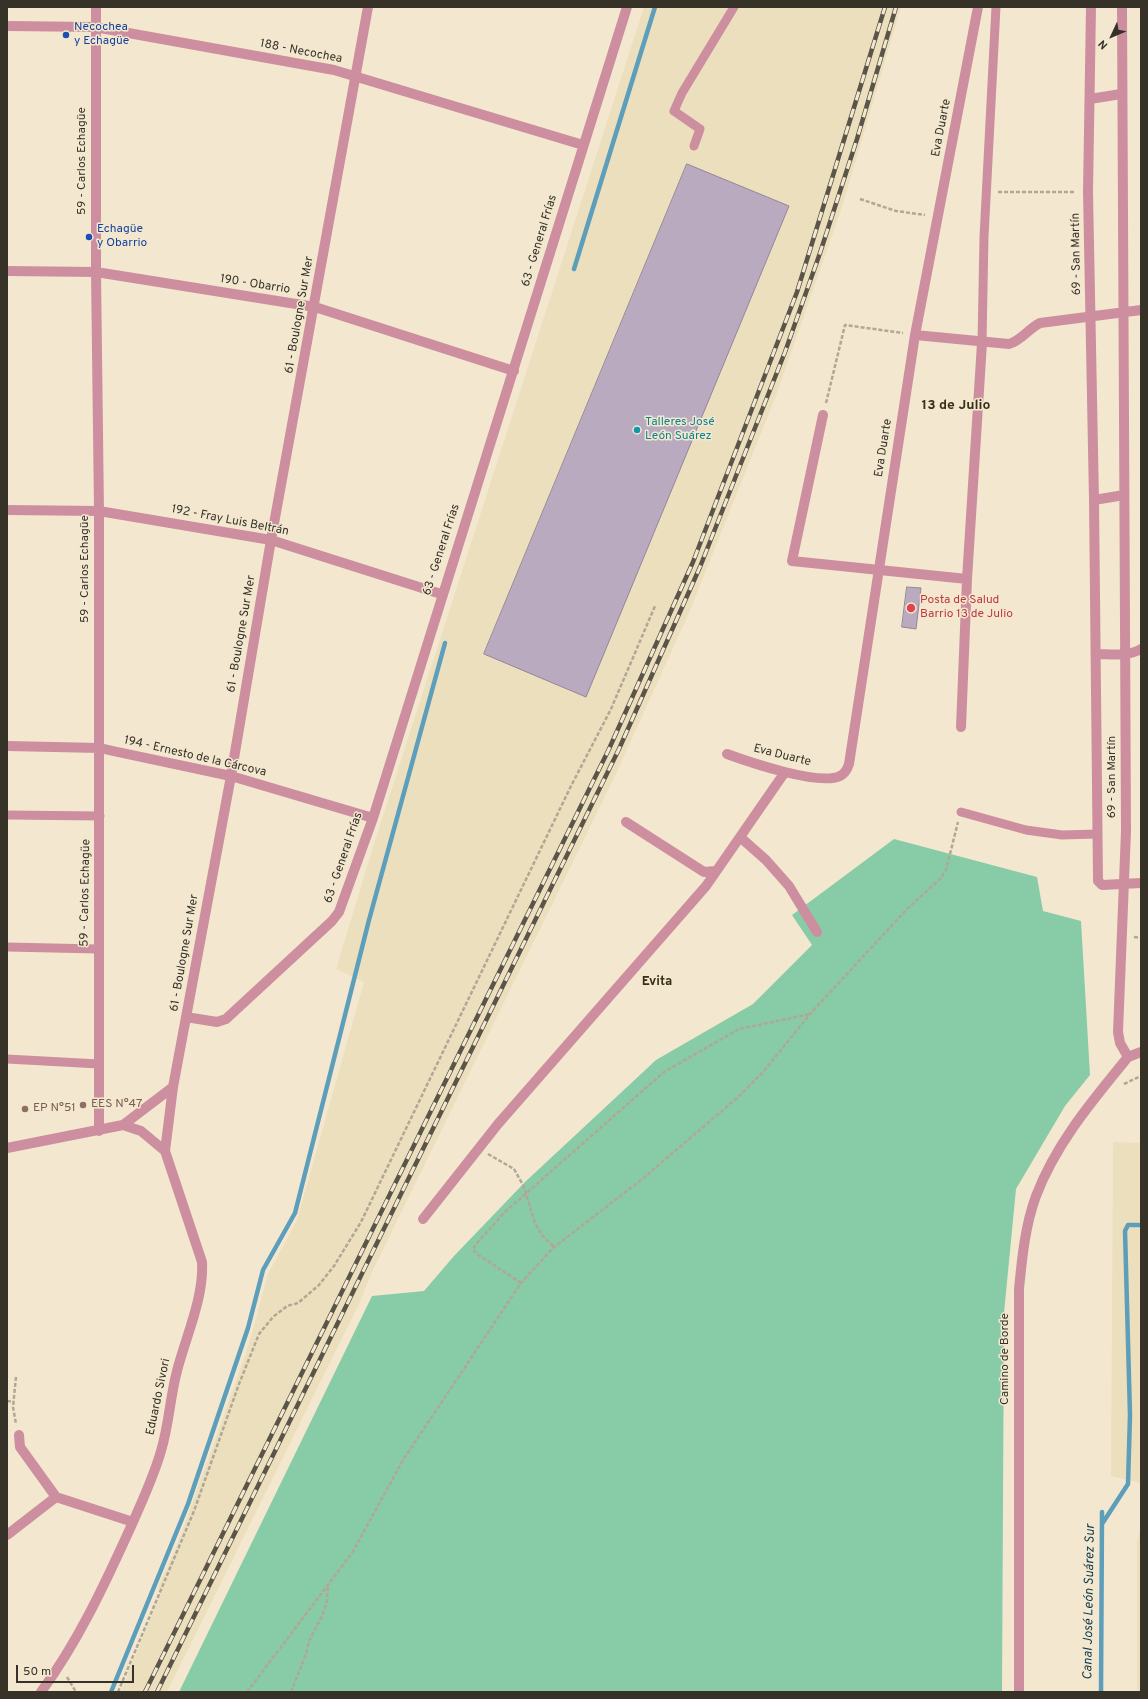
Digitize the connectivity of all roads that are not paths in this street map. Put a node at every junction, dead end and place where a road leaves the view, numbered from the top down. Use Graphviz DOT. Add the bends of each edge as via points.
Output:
graph roads {
  1 [pos="96,7"];
  2 [pos="368,7"];
  3 [pos="626,7"];
  4 [pos="734,7"];
  5 [pos="978,7"];
  6 [pos="996,7"];
  7 [pos="1091,7"];
  8 [pos="1122,7"];
  9 [pos="7,26"];
  10 [pos="95,27"];
  11 [pos="355,76"];
  12 [pos="1122,94"];
  13 [pos="1090,99"];
  14 [pos="583,145"];
  15 [pos="694,146"];
  16 [pos="7,271"];
  17 [pos="96,272"];
  18 [pos="315,307"];
  19 [pos="1141,310"];
  20 [pos="1124,312"];
  21 [pos="1091,317"];
  22 [pos="915,335"];
  23 [pos="982,343"];
  24 [pos="514,371"];
  25 [pos="823,415"];
  26 [pos="1124,495"];
  27 [pos="1094,500"];
  28 [pos="7,510"];
  29 [pos="99,510"];
  30 [pos="271,540"];
  31 [pos="878,570"];
  32 [pos="967,579"];
  33 [pos="441,594"];
  34 [pos="1141,649"];
  35 [pos="1096,654"];
  36 [pos="1126,655"];
  37 [pos="961,727"];
  38 [pos="7,746"];
  39 [pos="100,748"];
  40 [pos="727,754"];
  41 [pos="785,772"];
  42 [pos="231,776"];
  43 [pos="961,812"];
  44 [pos="7,815"];
  45 [pos="100,816"];
  46 [pos="373,818"];
  47 [pos="626,822"];
  48 [pos="1097,834"];
  49 [pos="740,837"];
  50 [pos="715,871"];
  51 [pos="1141,883"];
  52 [pos="1123,884"];
  53 [pos="817,932"];
  54 [pos="7,947"];
  55 [pos="98,948"];
  56 [pos="186,1017"];
  57 [pos="1141,1052"];
  58 [pos="1128,1057"];
  59 [pos="7,1059"];
  60 [pos="99,1064"];
  61 [pos="172,1087"];
  62 [pos="123,1125"];
  63 [pos="99,1131"];
  64 [pos="7,1148"];
  65 [pos="165,1151"];
  66 [pos="423,1219"];
  67 [pos="19,1435"];
  68 [pos="56,1497"];
  69 [pos="133,1522"];
  70 [pos="7,1536"];
  71 [pos="41,1692"];
  72 [pos="1019,1692"];
  1 -- 10 [label="street, 59 - Carlos Echagüe"];
  2 -- 11 [label="street, 61 - Boulogne Sur Mer"];
  3 -- 14 [label="street, 63 - General Frías"];
  4 -- 15 [label="lane" via="682,93 674,111 700,129"];
  5 -- 22 [label="street, Eva Duarte"];
  6 -- 23 [label="lane" via="986,191"];
  7 -- 13 [label="street, 69 - San Martín"];
  8 -- 12 [label="street, 69 - San Martín"];
  9 -- 10 [label="street, 188 - Necochea"];
  10 -- 11 [label="street, 188 - Necochea" via="334,70"];
  10 -- 17 [label="street, 59 - Carlos Echagüe"];
  11 -- 14 [label="street, 188 - Necochea"];
  11 -- 18 [label="street, 61 - Boulogne Sur Mer"];
  12 -- 13 [label="street"];
  12 -- 20 [label="street, 69 - San Martín"];
  13 -- 21 [label="street, 69 - San Martín" via="1088,192"];
  14 -- 24 [label="street, 63 - General Frías"];
  16 -- 17 [label="street, 190 - Obarrio"];
  17 -- 18 [label="street, 190 - Obarrio"];
  17 -- 29 [label="street, 59 - Carlos Echagüe"];
  18 -- 24 [label="street, 190 - Obarrio"];
  18 -- 30 [label="street, 61 - Boulogne Sur Mer"];
  19 -- 20 [label="street"];
  20 -- 21 [label="street"];
  20 -- 26 [label="street, 69 - San Martín"];
  21 -- 23 [label="street" via="1040,323 1032,327 1016,343"];
  21 -- 27 [label="street, 69 - San Martín"];
  22 -- 23 [label="street"];
  22 -- 31 [label="street, Eva Duarte"];
  23 -- 32 [label="street"];
  24 -- 33 [label="street, 63 - General Frías"];
  25 -- 31 [label="street" via="792,561"];
  26 -- 27 [label="street"];
  26 -- 36 [label="street, 69 - San Martín"];
  27 -- 35 [label="street, 69 - San Martín"];
  28 -- 29 [label="street, 192 - Fray Luis Beltrán"];
  29 -- 30 [label="street, 192 - Fray Luis Beltrán"];
  29 -- 39 [label="street, 59 - Carlos Echagüe"];
  30 -- 33 [label="street, 192 - Fray Luis Beltrán"];
  30 -- 42 [label="street, 61 - Boulogne Sur Mer"];
  31 -- 32 [label="street"];
  31 -- 41 [label="street, Eva Duarte" via="849,764 845,773 838,777 804,776"];
  32 -- 37 [label="street"];
  33 -- 46 [label="street, 63 - General Frías"];
  34 -- 36 [label="street"];
  35 -- 36 [label="street"];
  35 -- 48 [label="street, 69 - San Martín"];
  36 -- 52 [label="street, 69 - San Martín" via="1126,831"];
  38 -- 39 [label="street, 194 - Ernesto de la Cárcova"];
  39 -- 42 [label="street, 194 - Ernesto de la Cárcova"];
  39 -- 45 [label="street, 59 - Carlos Echagüe"];
  40 -- 41 [label="street, Eva Duarte"];
  41 -- 49 [label="street"];
  42 -- 46 [label="street, 194 - Ernesto de la Cárcova"];
  42 -- 56 [label="street, 61 - Boulogne Sur Mer"];
  43 -- 48 [label="lane" via="1026,830 1062,835"];
  44 -- 45 [label="lane"];
  45 -- 55 [label="street, 59 - Carlos Echagüe"];
  46 -- 56 [label="street, 63 - General Frías" via="339,912 332,921 226,1019 217,1022"];
  47 -- 50 [label="street" via="704,872"];
  48 -- 52 [label="street, 69 - San Martín" via="1098,880 1102,885"];
  49 -- 50 [label="street"];
  49 -- 53 [label="street" via="766,860 789,886"];
  50 -- 66 [label="street" via="706,886 498,1124"];
  51 -- 52 [label="street"];
  52 -- 58 [label="street, 69 - San Martín" via="1118,1032 1120,1043"];
  54 -- 55 [label="lane"];
  55 -- 60 [label="street, 59 - Carlos Echagüe"];
  56 -- 61 [label="street, 61 - Boulogne Sur Mer"];
  57 -- 58 [label="street"];
  58 -- 72 [label="street, Camino de Borde" via="1074,1125 1046,1172 1036,1198 1024,1247 1019,1289"];
  59 -- 60 [label="lane"];
  60 -- 63 [label="street, 59 - Carlos Echagüe"];
  61 -- 62 [label="street"];
  61 -- 65 [label="street, Eduardo Sivori"];
  62 -- 63 [label="street"];
  62 -- 65 [label="street" via="141,1130"];
  63 -- 64 [label="street"];
  65 -- 69 [label="street, Eduardo Sivori" via="202,1262 202,1273 198,1297 176,1372 162,1450"];
  67 -- 68 [label="street" via="20,1447"];
  68 -- 69 [label="street"];
  68 -- 70 [label="street"];
  69 -- 71 [label="street, Eduardo Sivori" via="104,1585 59,1668"];
}
